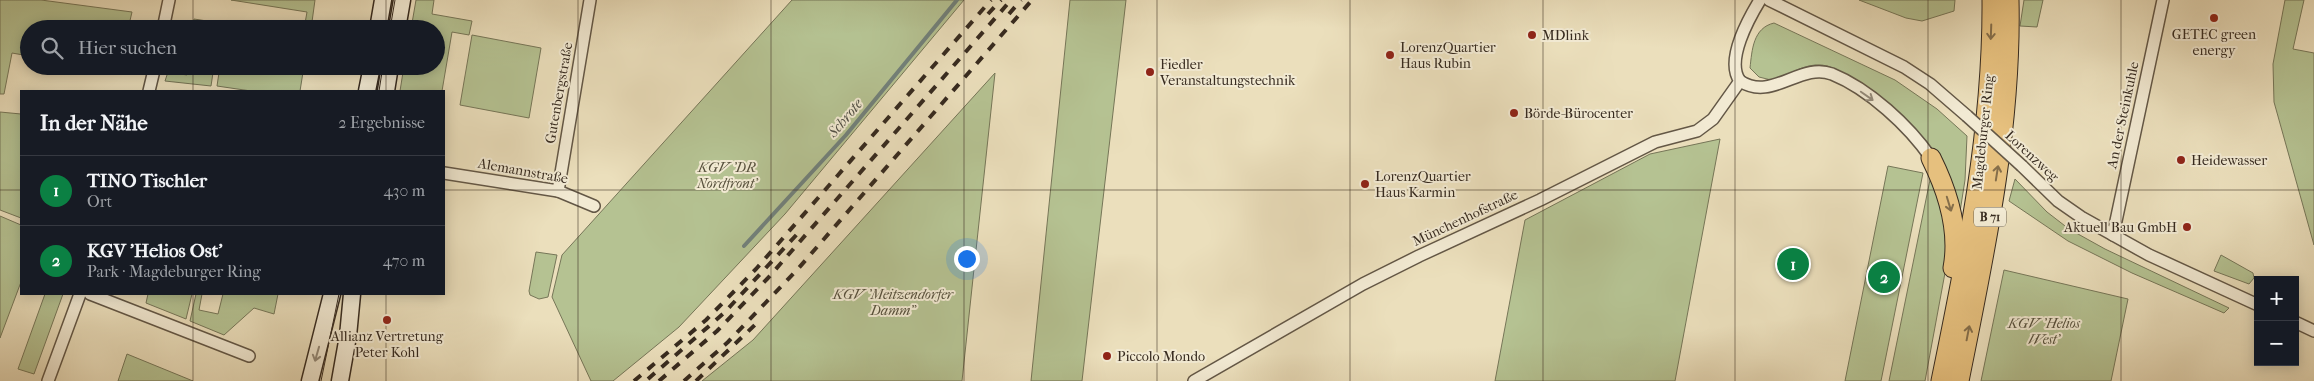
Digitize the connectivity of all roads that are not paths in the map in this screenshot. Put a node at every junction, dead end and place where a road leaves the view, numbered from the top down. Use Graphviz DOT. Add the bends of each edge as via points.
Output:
graph roads {
  1 [pos="169,0"];
  2 [pos="383,0"];
  3 [pos="402,0"];
  4 [pos="590,0"];
  5 [pos="1760,0"];
  6 [pos="1769,0"];
  7 [pos="1992,0"];
  8 [pos="2163,0"];
  9 [pos="2010,5"];
  10 [pos="165,20"];
  11 [pos="380,20"];
  12 [pos="399,20"];
  13 [pos="153,75"];
  14 [pos="370,75"];
  15 [pos="389,75"];
  16 [pos="1740,81"];
  17 [pos="149,90"];
  18 [pos="367,90"];
  19 [pos="386,90"];
  20 [pos="1931,158"];
  21 [pos="445,173"];
  22 [pos="558,191"];
  23 [pos="594,206"];
  24 [pos="2113,235"];
  25 [pos="80,295"];
  26 [pos="93,295"];
  27 [pos="332,295"];
  28 [pos="352,295"];
  29 [pos="2254,303"];
  30 [pos="2299,324"];
  31 [pos="2314,331"];
  32 [pos="249,356"];
  33 [pos="1945,362"];
  34 [pos="48,381"];
  35 [pos="310,381"];
  36 [pos="340,381"];
  37 [pos="1194,381"];
  38 [pos="1941,381"];
  39 [pos="1959,381"];
  1 -- 10 [label="street"];
  2 -- 11 [label="main road"];
  3 -- 12 [label="main road"];
  4 -- 22 [label="street, Gutenbergstraße"];
  5 -- 16 [label="street" via="1740,39 1735,68"];
  6 -- 24 [label="street, Lorenzweg, bridge" via="1904,67 1930,84 2058,201"];
  7 -- 33 [label="highway, Magdeburger Ring / B 71, one-way" via="1984,151"];
  8 -- 24 [label="street, An der Steinkuhle"];
  39 -- 9 [label="highway, Magdeburger Ring / B 71, one-way" via="1999,162"];
  13 -- 17 [label="street"];
  14 -- 18 [label="main road"];
  15 -- 19 [label="main road"];
  16 -- 20 [label="street, one-way" via="1767,87 1806,73 1826,72 1853,86 1895,116"];
  16 -- 37 [label="street, Münchenhofstraße" via="1713,120 1697,130 1655,142 1418,256"];
  20 -- 33 [label="highway, one-way" via="1949,203 1955,234 1954,263 1939,345"];
  21 -- 22 [label="street, Alemannstraße"];
  22 -- 23 [label="street, Alemannstraße"];
  24 -- 29 [label="street, Lorenzweg"];
  25 -- 34 [label="street"];
  26 -- 32 [label="street"];
  27 -- 35 [label="main road, one-way"];
  28 -- 36 [label="main road"];
  30 -- 31 [label="street"];
  33 -- 38 [label="highway, Magdeburger Ring / B 71"];
}
